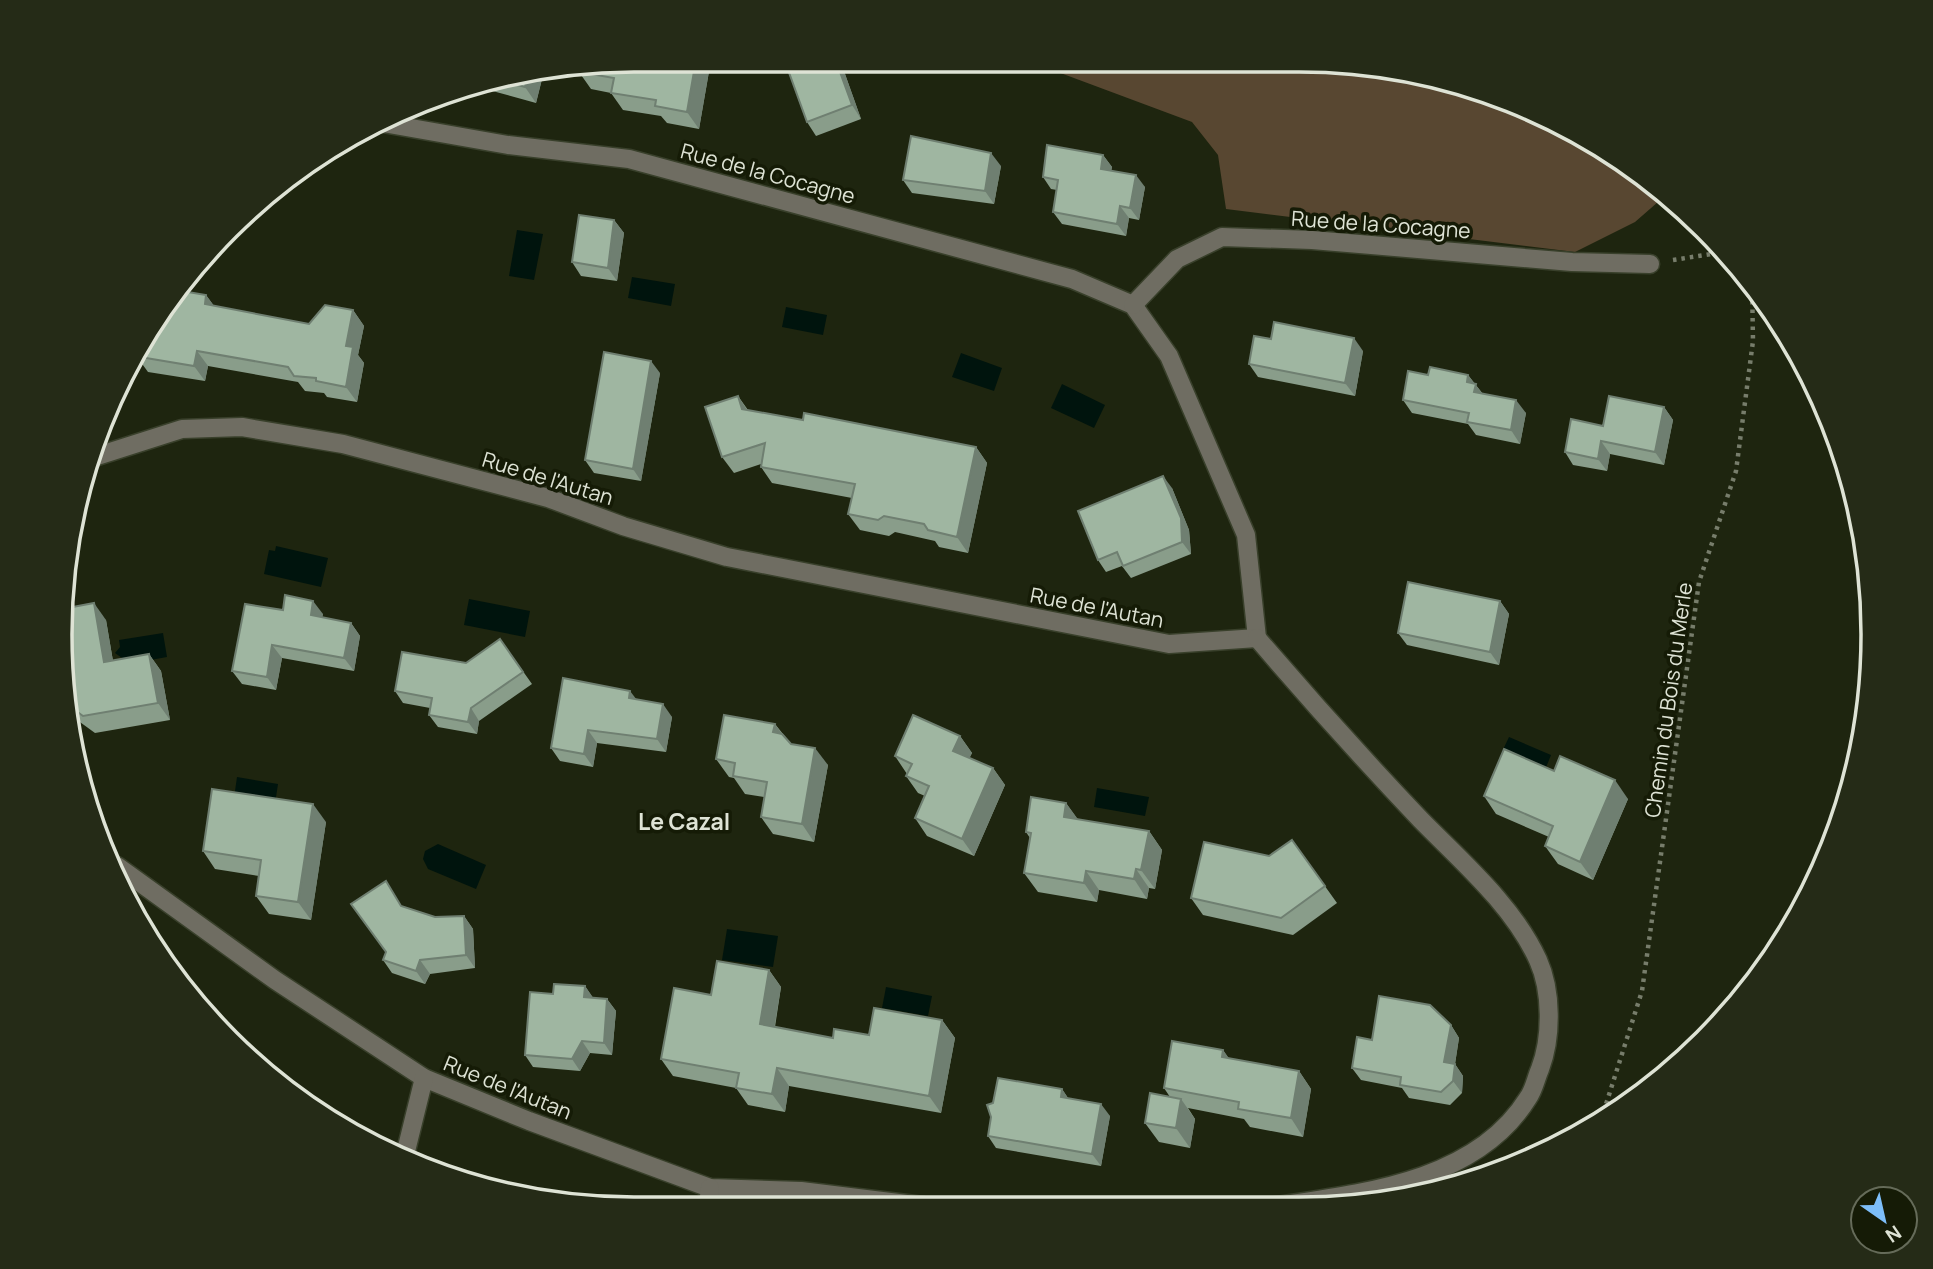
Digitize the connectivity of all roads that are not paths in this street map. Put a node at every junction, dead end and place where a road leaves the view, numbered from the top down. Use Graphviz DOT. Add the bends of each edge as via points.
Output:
graph roads {
  1 [pos="396,125"];
  2 [pos="1650,264"];
  3 [pos="1133,304"];
  4 [pos="102,455"];
  5 [pos="1257,638"];
  6 [pos="128,878"];
  7 [pos="424,1078"];
  8 [pos="407,1148"];
  9 [pos="1351,1194"];
  10 [pos="709,1196"];
  11 [pos="850,1197"];
  1 -- 3 [label="street, Rue de la Cocagne" via="629,159 1072,279"];
  2 -- 3 [label="street, Rue de la Cocagne" via="1222,237 1177,259"];
  3 -- 5 [label="street" via="1169,356 1246,535"];
  4 -- 5 [label="street, Rue de l'Autan" via="182,429 242,427 343,444 535,495 727,557 1169,644"];
  5 -- 9 [label="street" via="1332,725 1504,907 1539,961 1549,1009 1547,1051 1529,1098 1495,1137 1440,1170"];
  6 -- 7 [label="street, Rue de l'Autan"];
  7 -- 8 [label="street"];
  7 -- 10 [label="street, Rue de l'Autan"];
  10 -- 11 [label="street, Rue de l'Autan" via="801,1191"];
}
